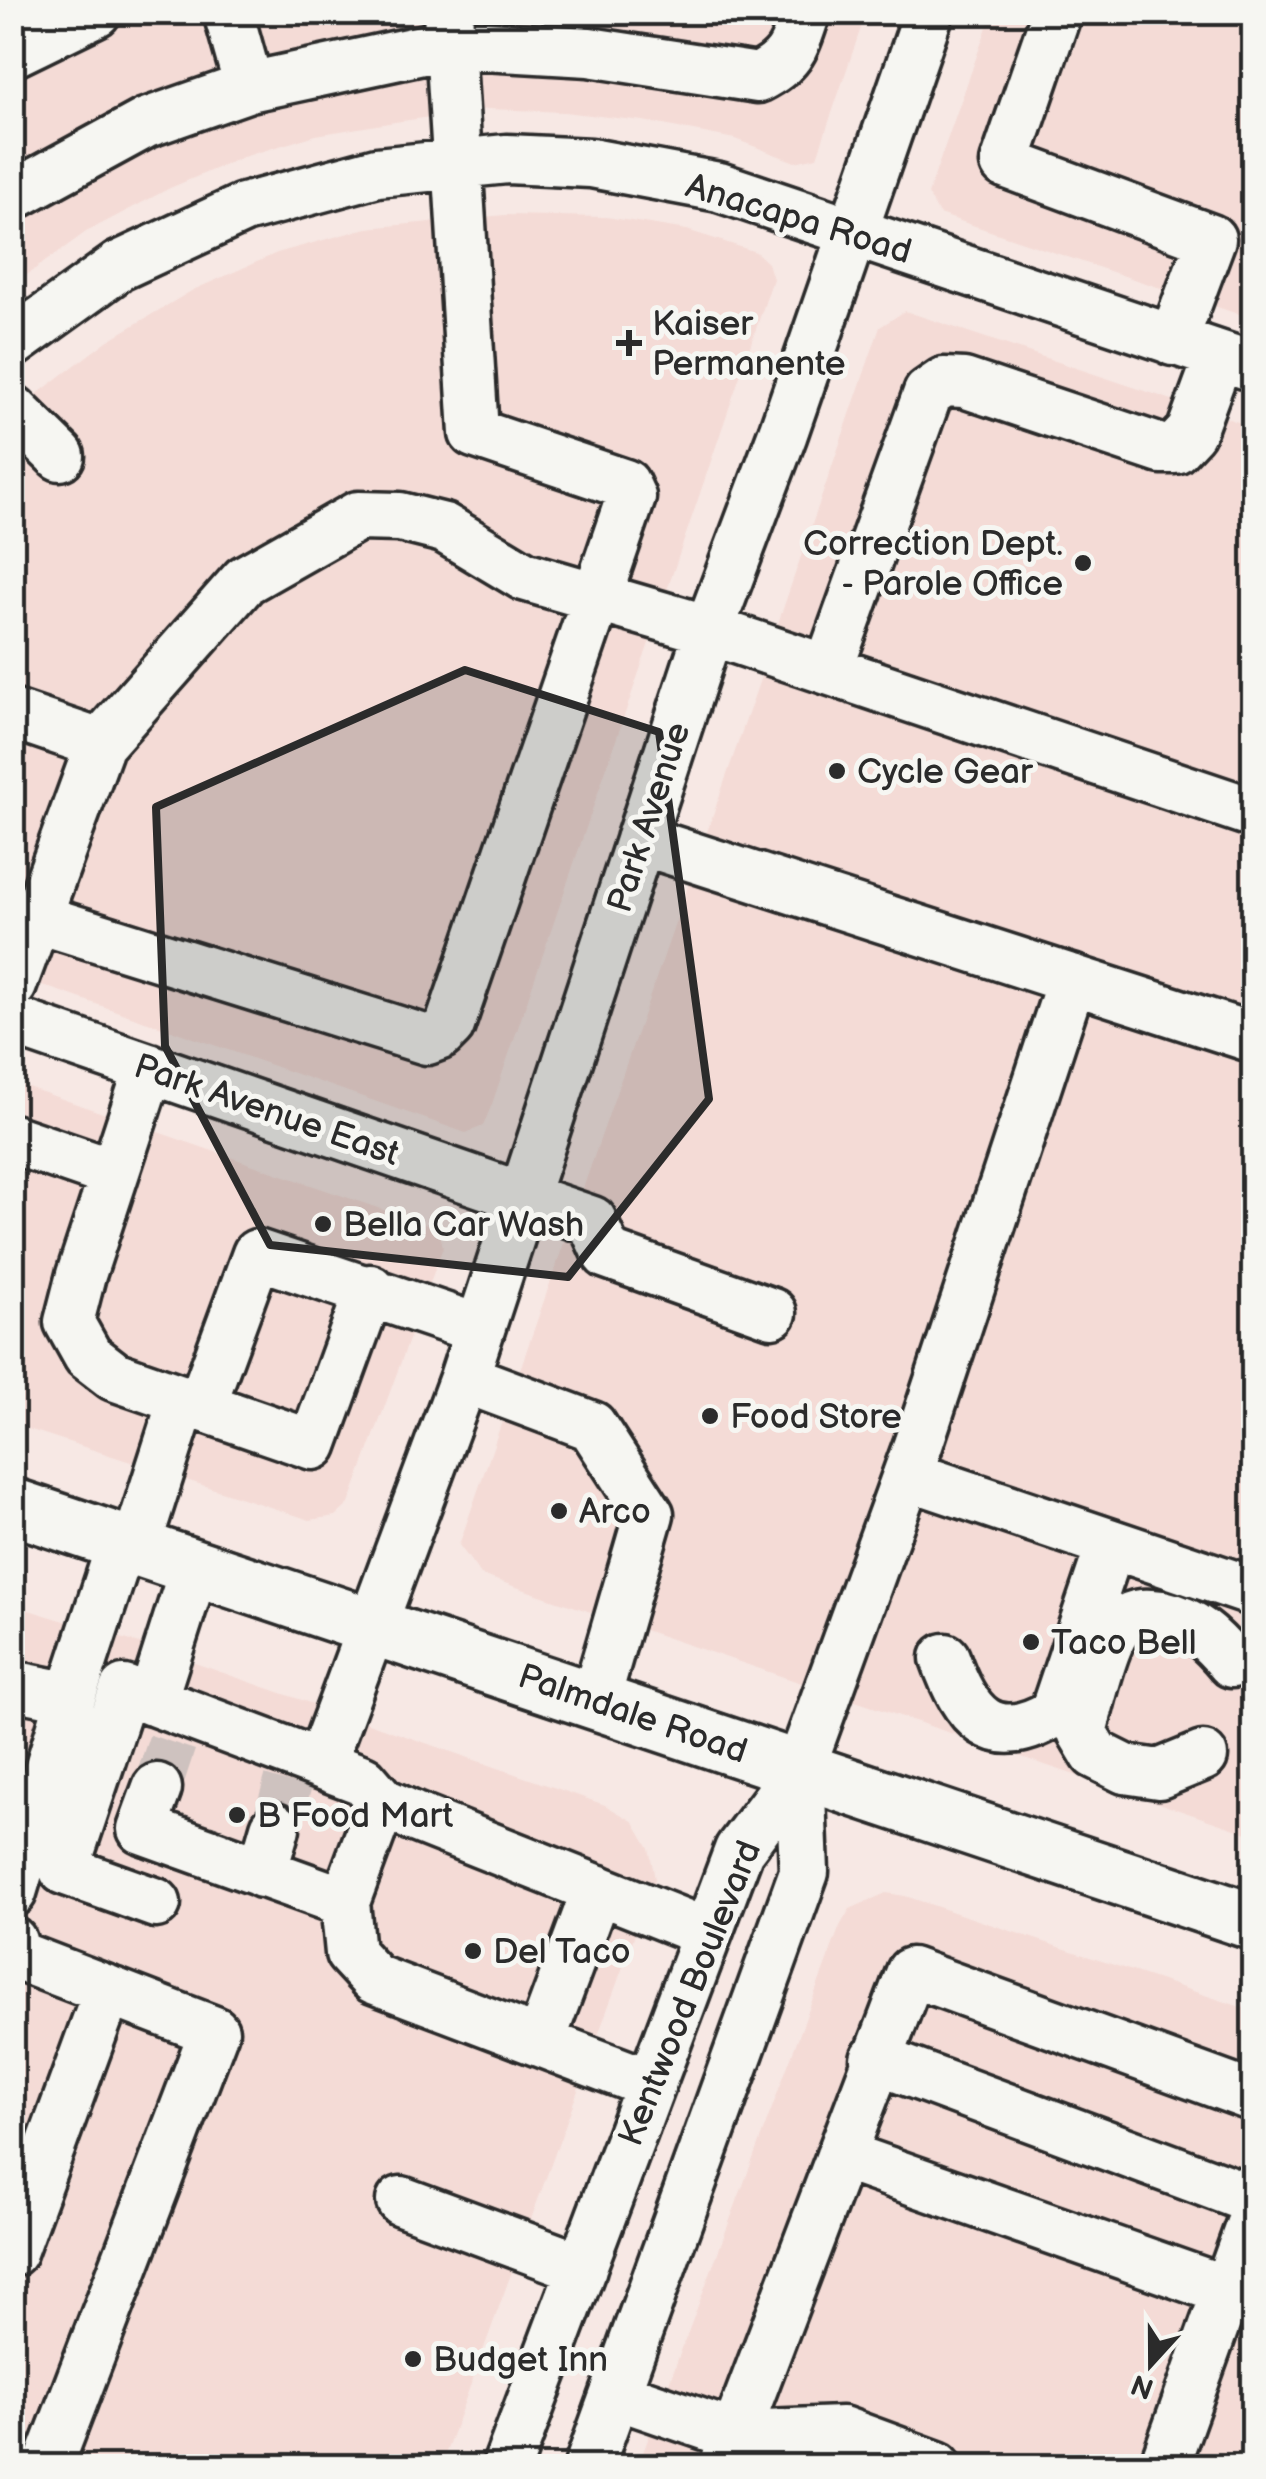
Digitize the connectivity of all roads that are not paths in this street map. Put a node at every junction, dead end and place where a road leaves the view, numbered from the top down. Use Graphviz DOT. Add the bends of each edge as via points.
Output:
graph roads {
  1 [pos="96,12"];
  2 [pos="228,12"];
  3 [pos="806,12"];
  4 [pos="929,12"];
  5 [pos="1057,12"];
  6 [pos="449,28"];
  7 [pos="12,53"];
  8 [pos="249,87"];
  9 [pos="458,162"];
  10 [pos="12,196"];
  11 [pos="852,233"];
  12 [pos="1174,341"];
  13 [pos="12,344"];
  14 [pos="1236,361"];
  15 [pos="12,409"];
  16 [pos="60,456"];
  17 [pos="599,596"];
  18 [pos="710,630"];
  19 [pos="828,670"];
  20 [pos="12,714"];
  21 [pos="100,744"];
  22 [pos="1254,813"];
  23 [pos="640,840"];
  24 [pos="36,918"];
  25 [pos="1072,980"];
  26 [pos="12,985"];
  27 [pos="12,1020"];
  28 [pos="1254,1038"];
  29 [pos="149,1068"];
  30 [pos="12,1140"];
  31 [pos="114,1174"];
  32 [pos="522,1197"];
  33 [pos="370,1290"];
  34 [pos="772,1312"];
  35 [pos="480,1329"];
  36 [pos="464,1378"];
  37 [pos="192,1403"];
  38 [pos="908,1475"];
  39 [pos="12,1506"];
  40 [pos="129,1544"];
  41 [pos="1111,1544"];
  42 [pos="195,1566"];
  43 [pos="1254,1592"];
  44 [pos="374,1624"];
  45 [pos="945,1658"];
  46 [pos="1232,1663"];
  47 [pos="12,1686"];
  48 [pos="72,1697"];
  49 [pos="594,1701"];
  50 [pos="170,1716"];
  51 [pos="1203,1756"];
  52 [pos="303,1764"];
  53 [pos="800,1770"];
  54 [pos="382,1802"];
  55 [pos="84,1810"];
  56 [pos="275,1828"];
  57 [pos="262,1873"];
  58 [pos="598,1889"];
  59 [pos="12,1892"];
  60 [pos="156,1902"];
  61 [pos="345,1902"];
  62 [pos="1254,1922"];
  63 [pos="707,1933"];
  64 [pos="12,1941"];
  65 [pos="108,1990"];
  66 [pos="540,2042"];
  67 [pos="876,2059"];
  68 [pos="650,2084"];
  69 [pos="1254,2098"];
  70 [pos="841,2155"];
  71 [pos="1254,2200"];
  72 [pos="401,2201"];
  73 [pos="1254,2215"];
  74 [pos="12,2252"];
  75 [pos="582,2268"];
  76 [pos="1227,2291"];
  77 [pos="616,2394"];
  78 [pos="729,2450"];
  79 [pos="36,2460"];
  80 [pos="506,2466"];
  81 [pos="588,2466"];
  82 [pos="937,2466"];
  83 [pos="1164,2466"];
  1 -- 7 [label="street"];
  2 -- 8 [label="street"];
  3 -- 6 [label="street" via="781,67 758,78"];
  4 -- 11 [label="street, Park Avenue"];
  5 -- 12 [label="street" via="1005,163 1211,238"];
  6 -- 8 [label="street"];
  6 -- 9 [label="street"];
  8 -- 10 [label="street" via="146,124"];
  9 -- 11 [label="street, Anacapa Road" via="609,166 719,187"];
  9 -- 13 [label="street, Anacapa Road" via="377,172 244,208 120,266"];
  9 -- 17 [label="street" via="474,433 624,484 632,497"];
  11 -- 12 [label="street, Anacapa Road"];
  11 -- 18 [label="street, Park Avenue"];
  12 -- 14 [label="street, Anacapa Road"];
  14 -- 19 [label="street" via="1175,449 1161,450 964,383 944,382 928,393"];
  15 -- 16 [label="street"];
  17 -- 18 [label="street"];
  17 -- 21 [label="street" via="524,576 444,528 358,516 244,580"];
  17 -- 24 [label="street" via="450,1026 440,1035 427,1040"];
  18 -- 19 [label="street"];
  18 -- 23 [label="street, Park Avenue"];
  19 -- 22 [label="street"];
  20 -- 21 [label="street"];
  21 -- 24 [label="street"];
  23 -- 25 [label="street"];
  23 -- 32 [label="street, Park Avenue"];
  24 -- 26 [label="street"];
  25 -- 28 [label="street"];
  25 -- 38 [label="street"];
  27 -- 29 [label="street, Park Avenue East"];
  29 -- 31 [label="street"];
  29 -- 32 [label="street, Park Avenue East"];
  30 -- 31 [label="street"];
  31 -- 37 [label="street" via="69,1322 88,1356 114,1376"];
  32 -- 34 [label="street, Park Avenue East" via="592,1222 607,1254"];
  32 -- 35 [label="street, Park Avenue"];
  33 -- 35 [label="street"];
  33 -- 37 [label="street" via="257,1254"];
  33 -- 37 [label="street" via="313,1445"];
  35 -- 36 [label="street, Park Avenue"];
  36 -- 44 [label="street, Park Avenue"];
  36 -- 49 [label="street" via="592,1426 648,1514"];
  37 -- 40 [label="street"];
  38 -- 41 [label="street"];
  38 -- 53 [label="street"];
  39 -- 40 [label="highway, Palmdale Road"];
  40 -- 42 [label="highway, Palmdale Road"];
  40 -- 48 [label="street"];
  41 -- 43 [label="street"];
  41 -- 45 [label="street" via="1054,1713 1028,1729 985,1724 966,1706"];
  42 -- 44 [label="highway, Palmdale Road"];
  42 -- 50 [label="street"];
  44 -- 49 [label="highway, Palmdale Road"];
  44 -- 52 [label="street, Park Avenue"];
  46 -- 51 [label="street" via="1208,1635 1183,1620 1146,1612 1122,1621 1109,1642 1082,1732 1095,1754 1125,1769 1159,1774"];
  47 -- 48 [label="street"];
  48 -- 59 [label="street"];
  49 -- 53 [label="highway, Palmdale Road"];
  50 -- 52 [label="street"];
  50 -- 55 [label="street" via="124,1690"];
  52 -- 54 [label="street" via="363,1780"];
  53 -- 62 [label="highway, Palmdale Road"];
  53 -- 63 [label="street, Kentwood Boulevard" via="739,1850"];
  53 -- 77 [label="street, Kentwood Boulevard" via="804,1872"];
  54 -- 58 [label="street"];
  54 -- 61 [label="street"];
  55 -- 57 [label="street" via="150,1808"];
  55 -- 60 [label="street" via="64,1870"];
  56 -- 57 [label="street"];
  57 -- 61 [label="street"];
  58 -- 63 [label="street"];
  58 -- 66 [label="street"];
  61 -- 66 [label="street" via="350,1953 374,1979"];
  63 -- 68 [label="street, Kentwood Boulevard"];
  64 -- 65 [label="street" via="16,1955"];
  65 -- 74 [label="street"];
  65 -- 79 [label="street" via="214,2031"];
  66 -- 68 [label="street"];
  67 -- 69 [label="street" via="910,1972"];
  67 -- 70 [label="street"];
  67 -- 71 [label="street"];
  68 -- 75 [label="street, Kentwood Boulevard"];
  70 -- 76 [label="street"];
  70 -- 78 [label="street"];
  72 -- 75 [label="street"];
  73 -- 76 [label="street"];
  75 -- 80 [label="street, Kentwood Boulevard"];
  76 -- 83 [label="street"];
  77 -- 78 [label="street"];
  77 -- 81 [label="street, Kentwood Boulevard"];
  78 -- 82 [label="street" via="842,2431"];
}
